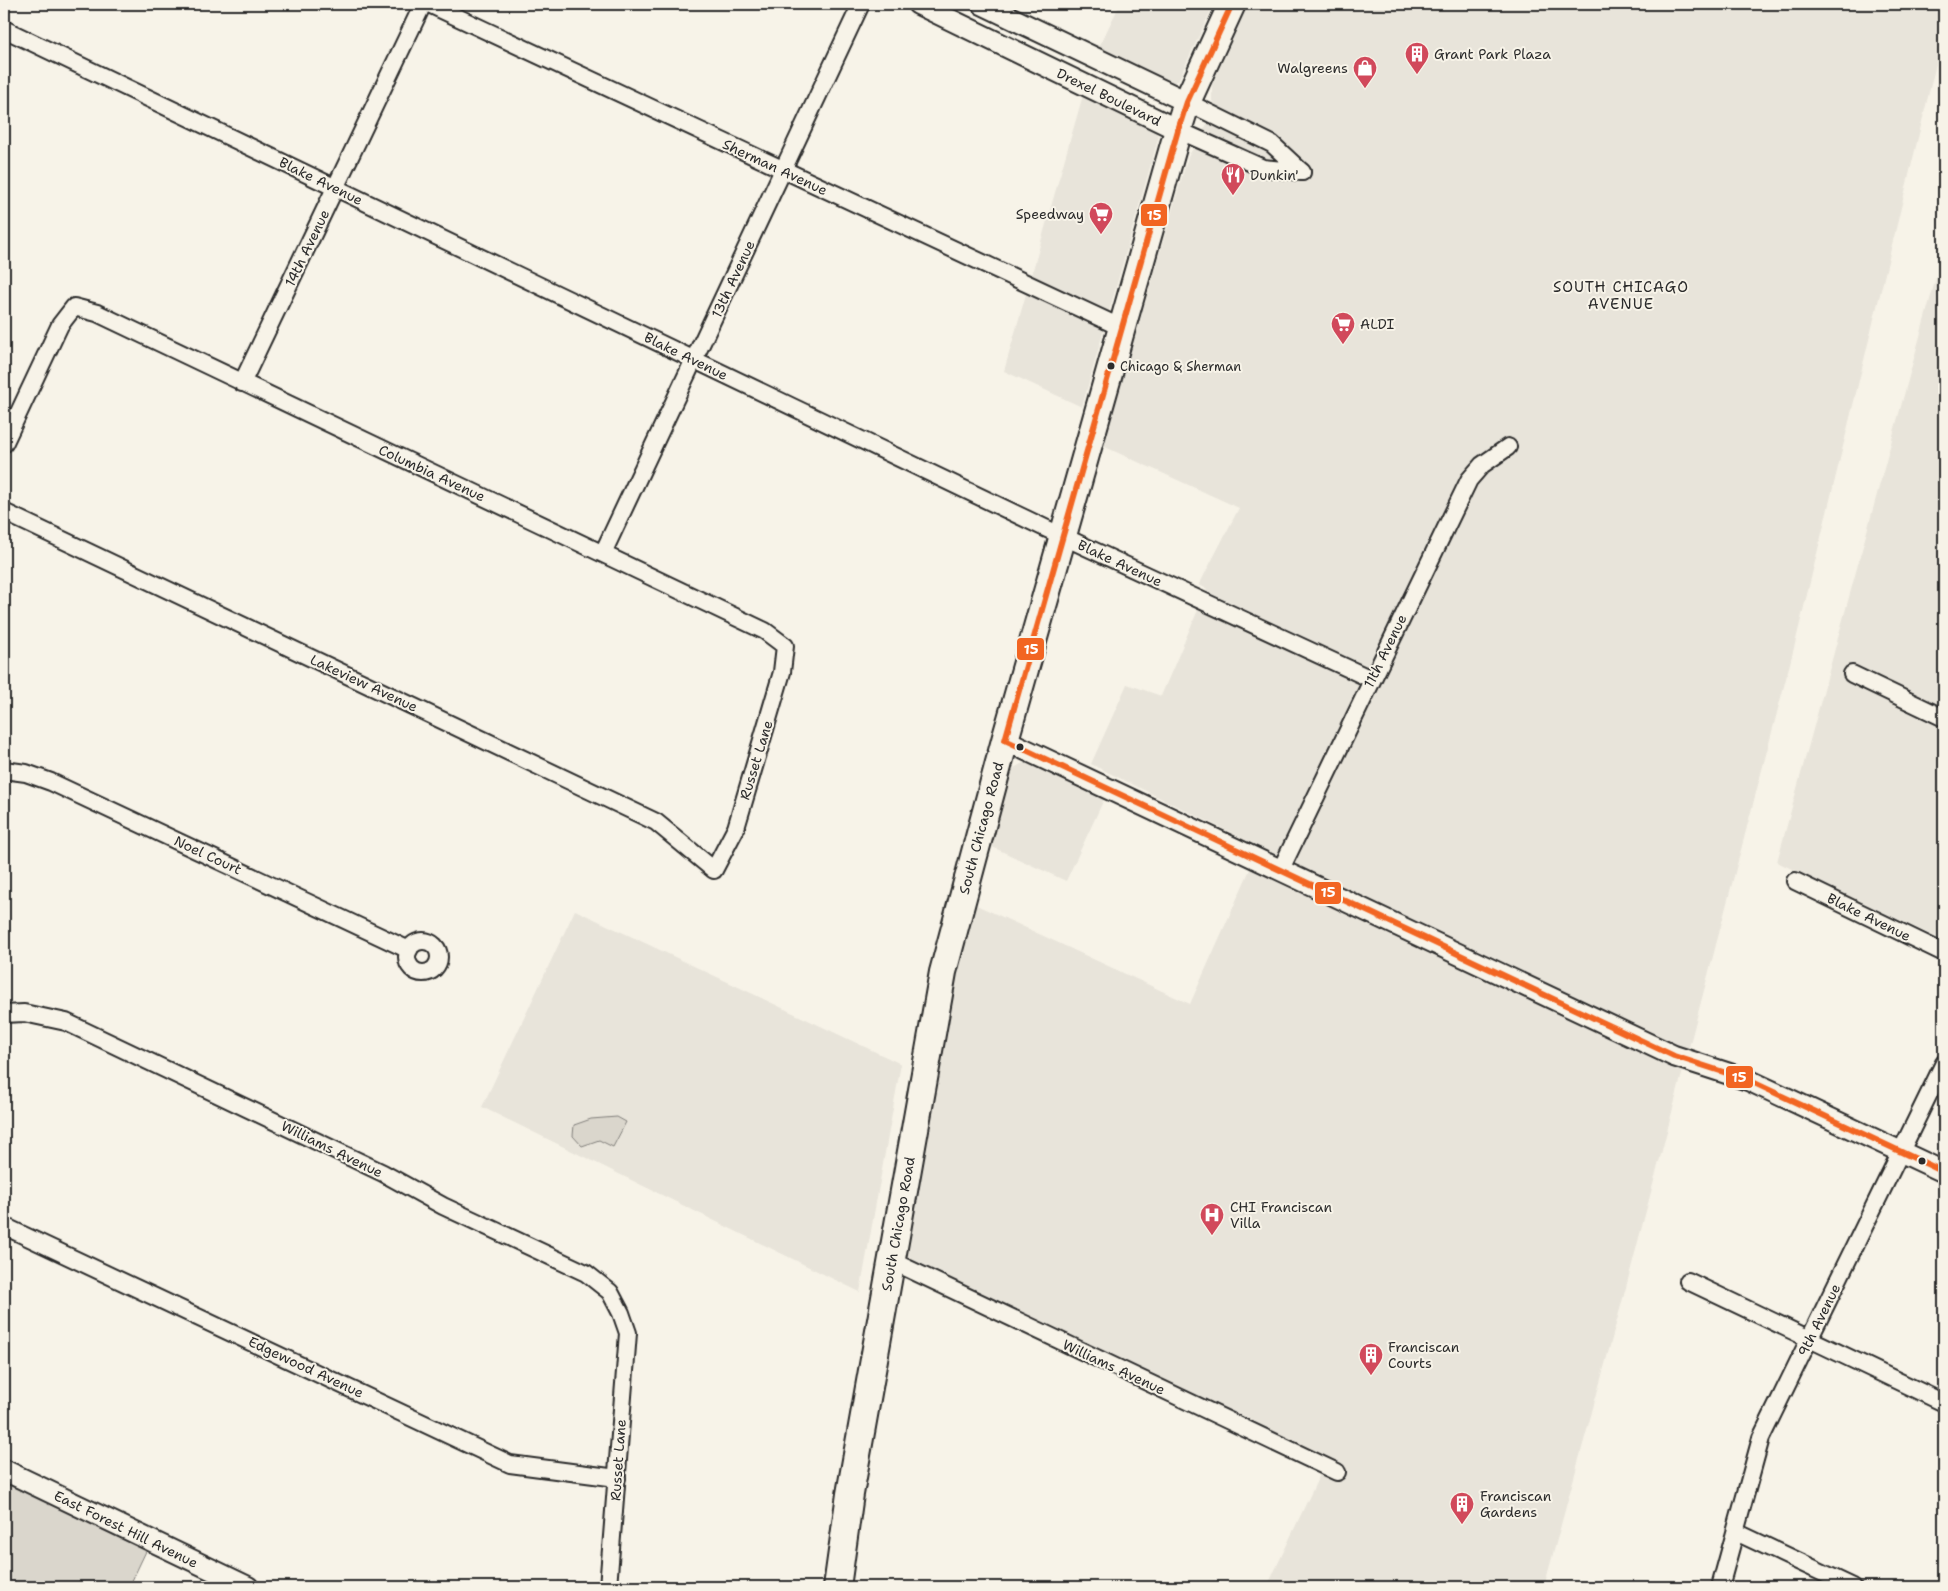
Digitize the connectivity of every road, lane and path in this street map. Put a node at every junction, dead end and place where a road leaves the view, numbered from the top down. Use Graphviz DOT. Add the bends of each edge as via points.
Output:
graph roads {
  1 [pos="423,4"];
  2 [pos="429,4"];
  3 [pos="861,4"];
  4 [pos="918,4"];
  5 [pos="982,4"];
  6 [pos="1232,4"];
  7 [pos="4,29"];
  8 [pos="1187,102"];
  9 [pos="1178,130"];
  10 [pos="784,171"];
  11 [pos="336,187"];
  12 [pos="1122,328"];
  13 [pos="695,361"];
  14 [pos="242,383"];
  15 [pos="4,444"];
  16 [pos="1508,447"];
  17 [pos="4,512"];
  18 [pos="1063,537"];
  19 [pos="603,554"];
  20 [pos="785,646"];
  21 [pos="1852,674"];
  22 [pos="1371,679"];
  23 [pos="1944,718"];
  24 [pos="1005,740"];
  25 [pos="4,770"];
  26 [pos="1281,869"];
  27 [pos="714,870"];
  28 [pos="1794,881"];
  29 [pos="409,950"];
  30 [pos="1944,953"];
  31 [pos="4,1014"];
  32 [pos="1944,1063"];
  33 [pos="1902,1152"];
  34 [pos="1944,1172"];
  35 [pos="4,1226"];
  36 [pos="892,1261"];
  37 [pos="1688,1281"];
  38 [pos="628,1332"];
  39 [pos="1808,1340"];
  40 [pos="1944,1403"];
  41 [pos="4,1470"];
  42 [pos="1337,1472"];
  43 [pos="617,1478"];
  44 [pos="1736,1532"];
  45 [pos="248,1587"];
  46 [pos="608,1587"];
  47 [pos="838,1587"];
  48 [pos="1720,1587"];
  49 [pos="1853,1587"];
  1 -- 11 [label="street, 14th Avenue"];
  2 -- 10 [label="street, Sherman Avenue"];
  3 -- 10 [label="street, 13th Avenue"];
  4 -- 9 [label="street, Drexel Boulevard"];
  5 -- 8 [label="street, Drexel Boulevard"];
  6 -- 8 [label="main road, South Chicago Road"];
  7 -- 11 [label="street, Blake Avenue"];
  8 -- 9 [label="main road, South Chicago Road"];
  8 -- 9 [label="street, Drexel Boulevard" via="1272,144 1302,172 1262,168"];
  9 -- 12 [label="main road, South Chicago Road"];
  10 -- 12 [label="street, Sherman Avenue"];
  10 -- 13 [label="street, 13th Avenue"];
  11 -- 13 [label="street, Blake Avenue"];
  11 -- 14 [label="street, 14th Avenue"];
  12 -- 18 [label="main road, South Chicago Road"];
  13 -- 18 [label="street, Blake Avenue"];
  13 -- 19 [label="street, 13th Avenue"];
  14 -- 15 [label="street, Columbia Avenue" via="97,313 74,307 60,325"];
  14 -- 19 [label="street, Columbia Avenue"];
  16 -- 22 [label="street, 11th Avenue" via="1482,464 1469,480"];
  17 -- 27 [label="street, Lakeview Avenue" via="656,822"];
  18 -- 22 [label="street, Blake Avenue"];
  18 -- 24 [label="main road, South Chicago Road"];
  19 -- 20 [label="street, Columbia Avenue" via="765,631"];
  20 -- 27 [label="street, Russet Lane" via="782,672 736,828"];
  21 -- 23 [label="street"];
  22 -- 26 [label="street, 11th Avenue"];
  24 -- 26 [label="street"];
  24 -- 36 [label="main road, South Chicago Road" via="943,972"];
  25 -- 29 [label="street, Noel Court" via="26,773 50,782"];
  26 -- 33 [label="street" via="1674,1056 1748,1080"];
  28 -- 30 [label="street, Blake Avenue"];
  31 -- 38 [label="street, Williams Avenue" via="24,1014 66,1022 375,1168 443,1206 586,1273 610,1292"];
  32 -- 33 [label="street, 9th Avenue"];
  33 -- 34 [label="street"];
  33 -- 39 [label="street, 9th Avenue"];
  35 -- 43 [label="street, Edgewood Avenue" via="510,1464"];
  36 -- 42 [label="street, Williams Avenue"];
  36 -- 47 [label="main road, South Chicago Road" via="850,1494"];
  37 -- 39 [label="street"];
  38 -- 43 [label="street, Russet Lane"];
  39 -- 40 [label="street"];
  39 -- 44 [label="street, 9th Avenue" via="1761,1438"];
  41 -- 45 [label="street, East Forest Hill Avenue"];
  43 -- 46 [label="street, Russet Lane"];
  44 -- 48 [label="street, 9th Avenue"];
  44 -- 49 [label="street"];
}
